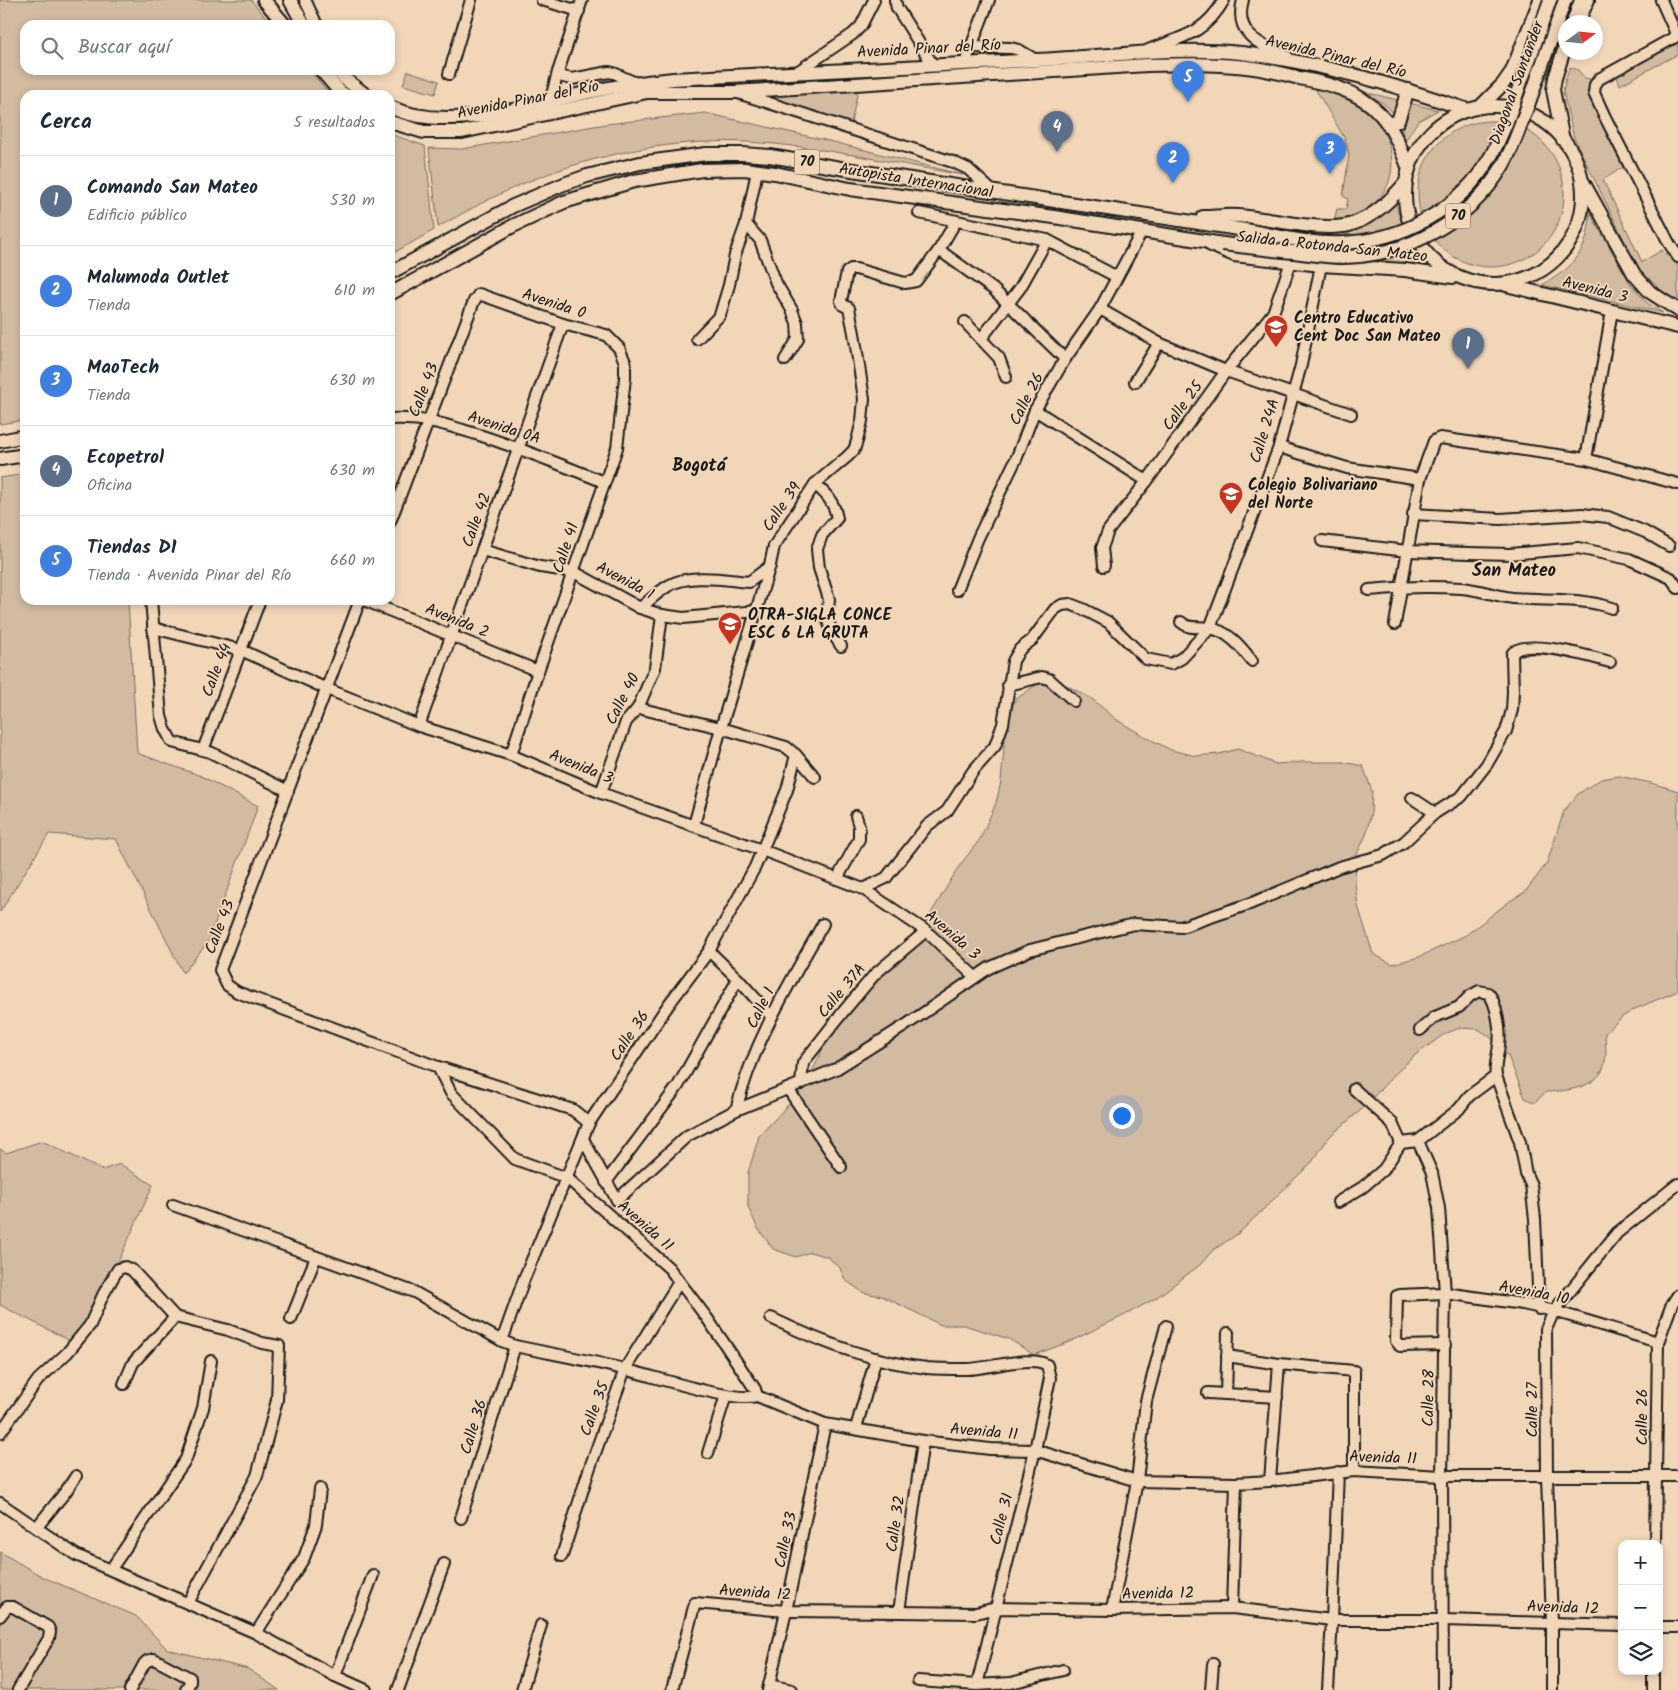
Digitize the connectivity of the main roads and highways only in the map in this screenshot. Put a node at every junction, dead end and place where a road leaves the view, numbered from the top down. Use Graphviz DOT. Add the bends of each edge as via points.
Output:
graph roads {
  1 [pos="264,0"];
  2 [pos="290,0"];
  3 [pos="1540,0"];
  4 [pos="1550,0"];
  5 [pos="1565,0"];
  6 [pos="1581,0"];
  7 [pos="1576,15"];
  8 [pos="281,20"];
  9 [pos="301,20"];
  10 [pos="1561,60"];
  11 [pos="325,75"];
  12 [pos="342,75"];
  13 [pos="338,90"];
  14 [pos="360,90"];
  15 [pos="1408,90"];
  16 [pos="1474,108"];
  17 [pos="395,109"];
  18 [pos="395,123"];
  19 [pos="1388,124"];
  20 [pos="1563,140"];
  21 [pos="1409,169"];
  22 [pos="1580,176"];
  23 [pos="1406,182"];
  24 [pos="1175,219"];
  25 [pos="1244,230"];
  26 [pos="1200,240"];
  27 [pos="1223,244"];
  28 [pos="395,270"];
  29 [pos="1463,279"];
  30 [pos="1503,284"];
  31 [pos="395,291"];
  32 [pos="1678,310"];
  33 [pos="1678,327"];
  34 [pos="20,437"];
  35 [pos="0,441"];
  36 [pos="20,455"];
  37 [pos="0,459"];
  1 -- 8 [label="main road"];
  2 -- 9 [label="main road"];
  3 -- 16 [label="main road" via="1512,71 1503,84"];
  4 -- 25 [label="main road, Diagonal Santander / 70, bridge" via="1498,143 1477,176 1447,206 1408,228 1359,241 1316,242"];
  5 -- 27 [label="main road, Diagonal Santander / 70, bridge" via="1515,141 1502,168 1471,204 1454,218 1414,241 1371,254 1314,254"];
  6 -- 7 [label="main road"];
  10 -- 20 [label="main road" via="1553,90"];
  11 -- 13 [label="main road"];
  12 -- 14 [label="main road"];
  15 -- 16 [label="main road, Avenida Pinar del Río"];
  15 -- 17 [label="main road, Avenida Pinar del Río" via="1303,63 1240,53 1143,52 672,78 458,118 414,115"];
  15 -- 19 [label="main road" via="1398,120"];
  16 -- 20 [label="main road" via="1508,107 1526,112 1550,126"];
  16 -- 21 [label="main road" via="1452,116 1431,132"];
  18 -- 19 [label="main road, Avenida Pinar del Río" via="424,132 462,132 647,92 734,92 1181,64 1253,68 1337,88 1357,96 1378,111"];
  19 -- 21 [label="main road, Avenida Pinar del Río"];
  20 -- 22 [label="main road" via="1573,155"];
  21 -- 23 [label="main road"];
  22 -- 30 [label="main road" via="1582,208 1566,247 1543,270"];
  22 -- 32 [label="main road, Avenida 3" via="1634,274 1650,292"];
  23 -- 24 [label="main road, Autopista Internacional" via="1377,211 1347,225 1329,227 1236,216"];
  23 -- 29 [label="main road" via="1406,209 1419,242 1436,263"];
  24 -- 25 [label="main road, Autopista Internacional / 70"];
  24 -- 28 [label="main road, Autopista Internacional / 70" via="755,154 726,153 619,168 547,190"];
  26 -- 27 [label="main road, Autopista Internacional / 70"];
  26 -- 29 [label="main road, Salida a Rotonda San Mateo" via="1234,255 1405,270"];
  26 -- 31 [label="main road, Autopista Internacional / 70" via="850,189 789,175 720,169 634,181 550,208"];
  29 -- 30 [label="main road"];
  30 -- 33 [label="main road, Avenida 3"];
  34 -- 35 [label="main road"];
  36 -- 37 [label="main road"];
}
